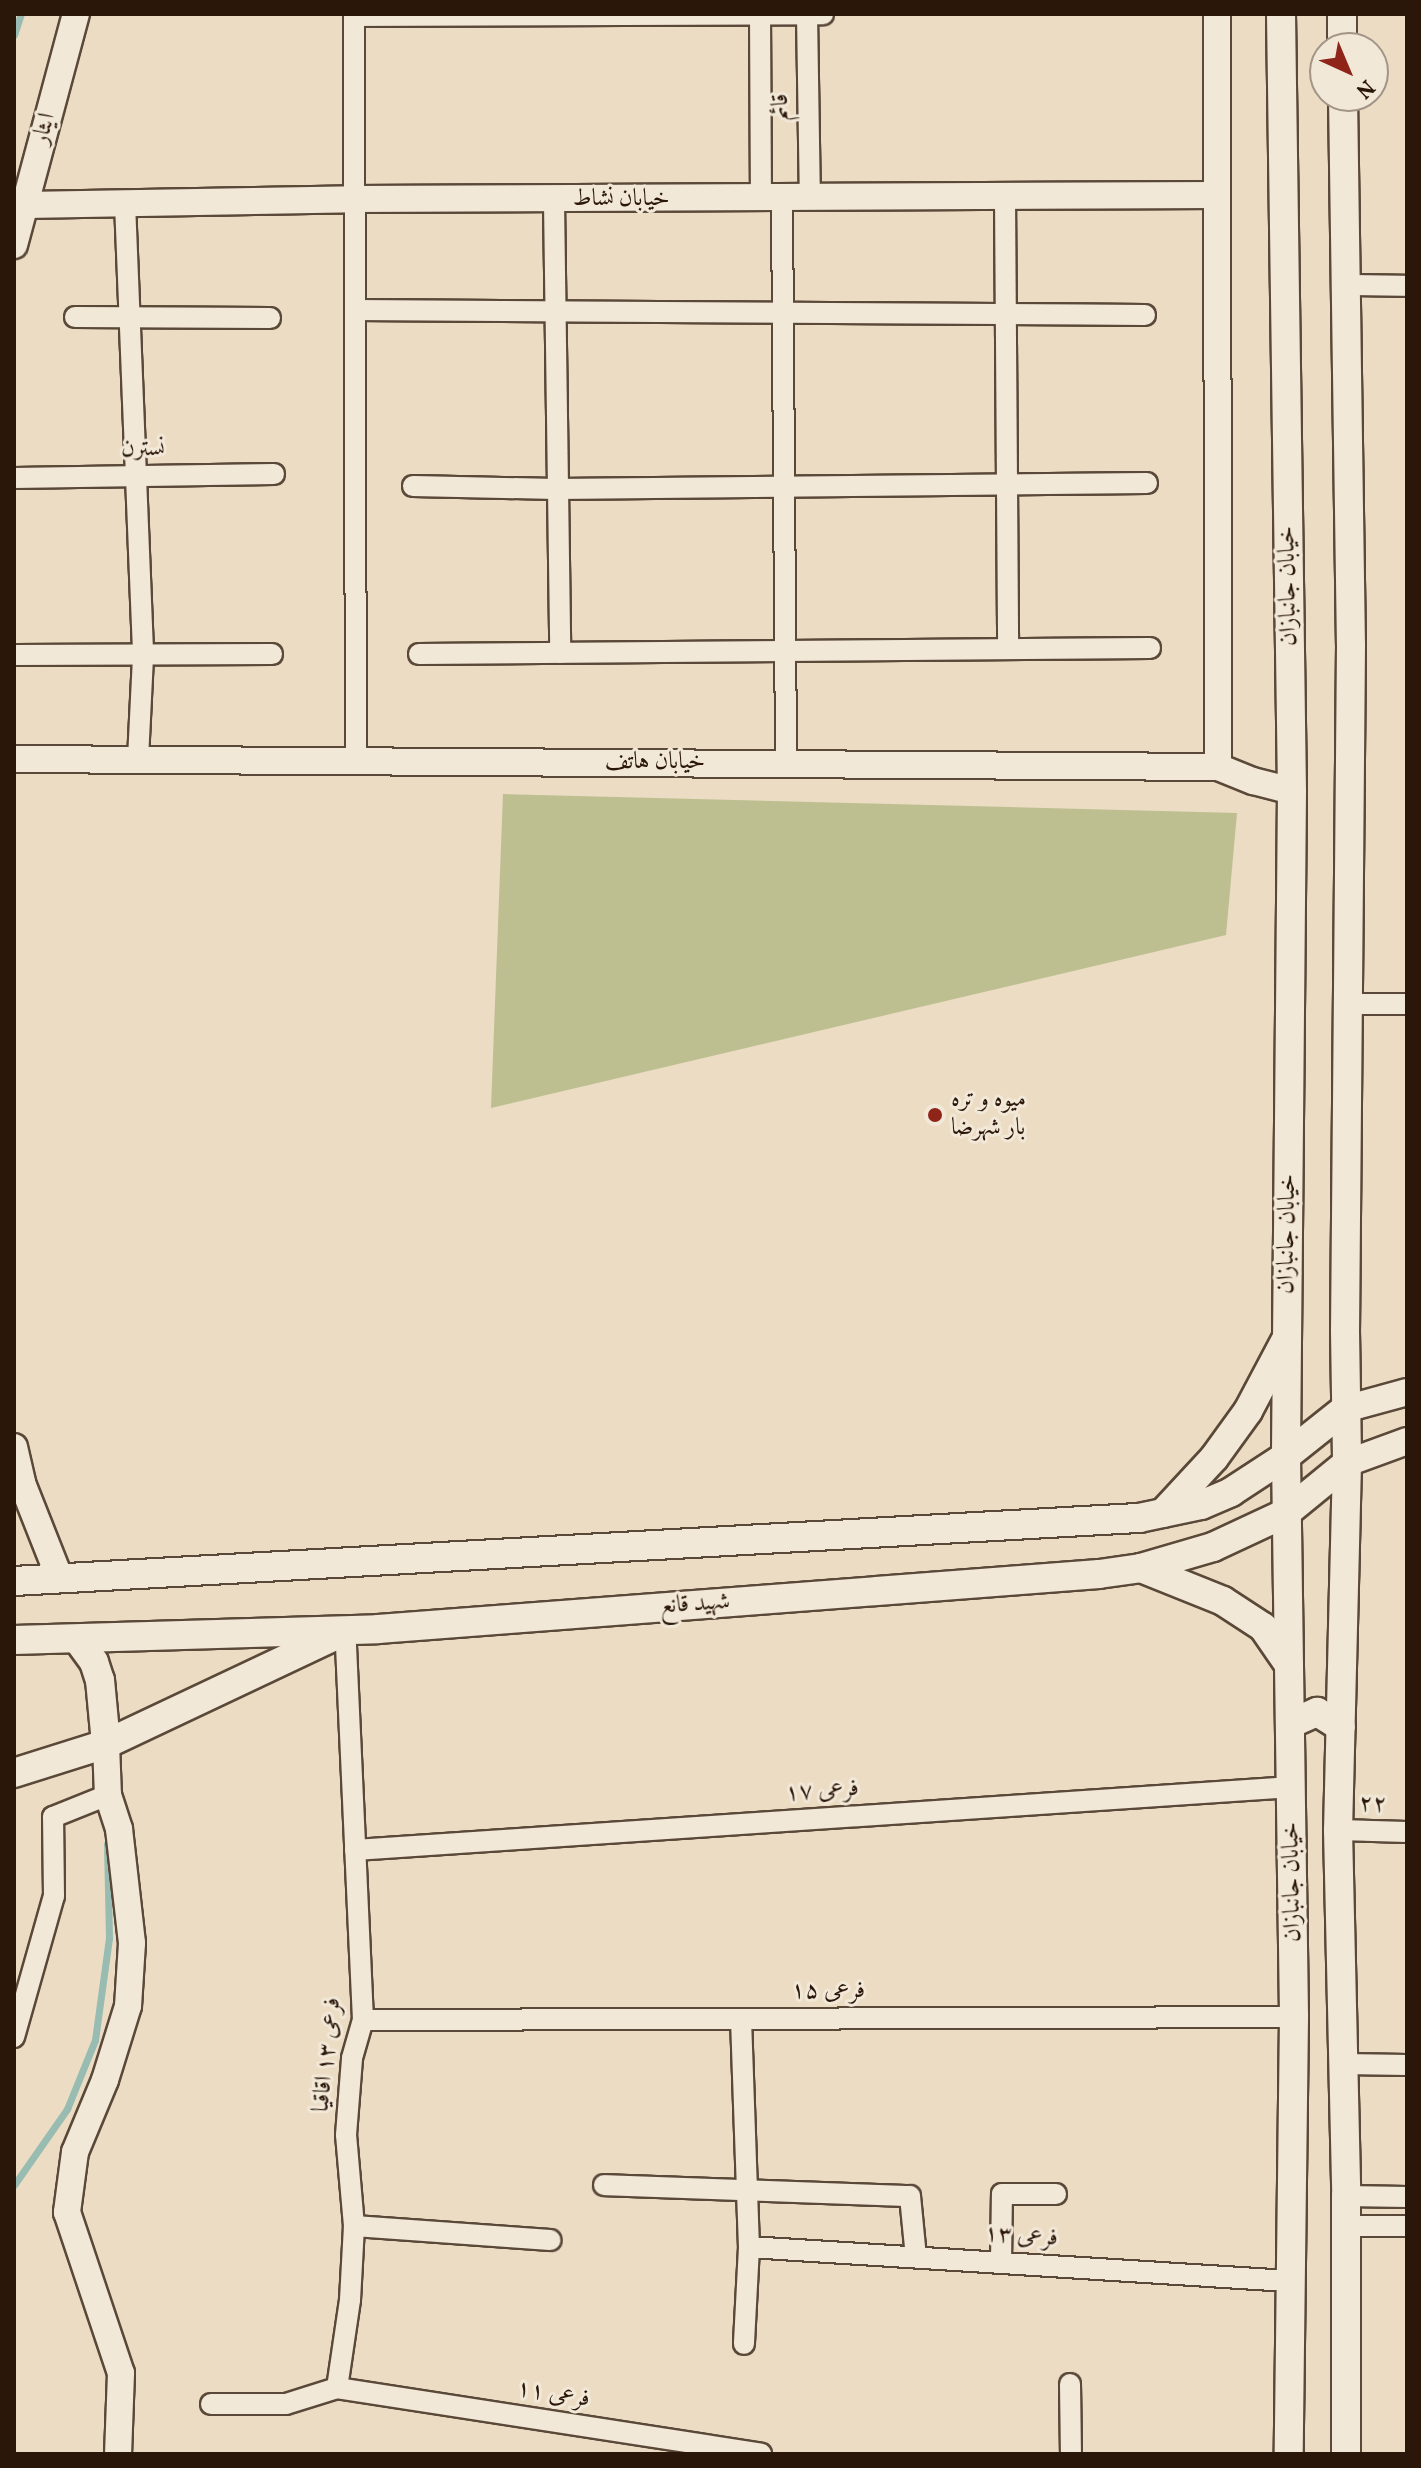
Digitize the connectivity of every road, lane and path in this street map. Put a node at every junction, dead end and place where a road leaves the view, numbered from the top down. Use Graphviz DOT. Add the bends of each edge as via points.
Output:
graph roads {
  1 [pos="76,14"];
  2 [pos="760,14"];
  3 [pos="807,14"];
  4 [pos="823,14"];
  5 [pos="1217,14"];
  6 [pos="1281,14"];
  7 [pos="354,15"];
  8 [pos="562,15"];
  9 [pos="1343,112"];
  10 [pos="23,190"];
  11 [pos="1217,195"];
  12 [pos="1005,197"];
  13 [pos="355,199"];
  14 [pos="771,199"];
  15 [pos="810,199"];
  16 [pos="554,201"];
  17 [pos="125,203"];
  18 [pos="14,245"];
  19 [pos="1346,285"];
  20 [pos="1407,286"];
  21 [pos="355,310"];
  22 [pos="555,311"];
  23 [pos="783,313"];
  24 [pos="1008,314"];
  25 [pos="1145,315"];
  26 [pos="75,317"];
  27 [pos="132,318"];
  28 [pos="270,318"];
  29 [pos="274,474"];
  30 [pos="137,476"];
  31 [pos="14,478"];
  32 [pos="1005,483"];
  33 [pos="1147,483"];
  34 [pos="781,484"];
  35 [pos="413,486"];
  36 [pos="556,489"];
  37 [pos="1150,648"];
  38 [pos="1008,649"];
  39 [pos="786,651"];
  40 [pos="560,653"];
  41 [pos="272,654"];
  42 [pos="419,654"];
  43 [pos="14,655"];
  44 [pos="143,657"];
  45 [pos="14,759"];
  46 [pos="138,760"];
  47 [pos="356,761"];
  48 [pos="786,764"];
  49 [pos="1218,767"];
  50 [pos="1292,791"];
  51 [pos="1351,1004"];
  52 [pos="1407,1004"];
  53 [pos="1287,1337"];
  54 [pos="1407,1392"];
  55 [pos="1345,1409"];
  56 [pos="1407,1441"];
  57 [pos="14,1447"];
  58 [pos="1286,1456"];
  59 [pos="1347,1463"];
  60 [pos="1163,1513"];
  61 [pos="1286,1513"];
  62 [pos="1141,1568"];
  63 [pos="60,1579"];
  64 [pos="14,1581"];
  65 [pos="345,1631"];
  66 [pos="14,1640"];
  67 [pos="78,1640"];
  68 [pos="1289,1665"];
  69 [pos="1290,1724"];
  70 [pos="1341,1727"];
  71 [pos="106,1744"];
  72 [pos="14,1773"];
  73 [pos="1292,1787"];
  74 [pos="108,1795"];
  75 [pos="1338,1830"];
  76 [pos="1407,1832"];
  77 [pos="355,1850"];
  78 [pos="1294,2017"];
  79 [pos="741,2019"];
  80 [pos="363,2020"];
  81 [pos="14,2037"];
  82 [pos="1344,2064"];
  83 [pos="1407,2065"];
  84 [pos="604,2185"];
  85 [pos="747,2191"];
  86 [pos="1056,2194"];
  87 [pos="1346,2196"];
  88 [pos="1407,2197"];
  89 [pos="354,2226"];
  90 [pos="1346,2226"];
  91 [pos="1407,2226"];
  92 [pos="551,2240"];
  93 [pos="749,2247"];
  94 [pos="916,2257"];
  95 [pos="1001,2262"];
  96 [pos="1288,2281"];
  97 [pos="744,2344"];
  98 [pos="1070,2384"];
  99 [pos="337,2388"];
  100 [pos="211,2404"];
  101 [pos="753,2453"];
  102 [pos="118,2454"];
  103 [pos="1071,2454"];
  104 [pos="1289,2454"];
  105 [pos="1346,2454"];
  1 -- 10 [label="street, ایثار"];
  2 -- 3 [label="street"];
  2 -- 8 [label="street"];
  2 -- 14 [label="street"];
  3 -- 4 [label="street"];
  3 -- 15 [label="street, قائم"];
  5 -- 11 [label="street"];
  6 -- 50 [label="main road, خیابان جانبازان"];
  7 -- 8 [label="street"];
  7 -- 13 [label="street"];
  9 -- 19 [label="main road, خیابان جانبازان"];
  10 -- 17 [label="street, خیابان نشاط"];
  10 -- 18 [label="street, ایثار"];
  11 -- 12 [label="street, خیابان نشاط"];
  11 -- 49 [label="street"];
  12 -- 15 [label="street, خیابان نشاط"];
  12 -- 24 [label="street"];
  13 -- 16 [label="street, خیابان نشاط"];
  13 -- 17 [label="street, خیابان نشاط"];
  13 -- 21 [label="street"];
  14 -- 15 [label="street, خیابان نشاط"];
  14 -- 16 [label="street, خیابان نشاط"];
  14 -- 23 [label="street"];
  16 -- 22 [label="street"];
  17 -- 27 [label="street"];
  19 -- 20 [label="street"];
  19 -- 51 [label="main road, خیابان جانبازان"];
  21 -- 22 [label="street"];
  21 -- 47 [label="street"];
  22 -- 23 [label="street"];
  22 -- 36 [label="street"];
  23 -- 24 [label="street"];
  23 -- 34 [label="street"];
  24 -- 25 [label="street"];
  24 -- 32 [label="street"];
  26 -- 27 [label="street"];
  27 -- 28 [label="street"];
  27 -- 30 [label="street"];
  29 -- 30 [label="street, نسترن"];
  30 -- 31 [label="street, نسترن"];
  30 -- 44 [label="street"];
  32 -- 33 [label="street"];
  32 -- 34 [label="street"];
  32 -- 38 [label="street"];
  34 -- 36 [label="street"];
  34 -- 39 [label="street"];
  35 -- 36 [label="street"];
  36 -- 40 [label="street"];
  37 -- 38 [label="street"];
  38 -- 39 [label="street"];
  39 -- 40 [label="street"];
  39 -- 48 [label="street"];
  40 -- 42 [label="street"];
  41 -- 44 [label="street"];
  43 -- 44 [label="street"];
  44 -- 46 [label="street"];
  45 -- 46 [label="street, خیابان هاتف"];
  46 -- 47 [label="street, خیابان هاتف"];
  47 -- 48 [label="street, خیابان هاتف"];
  48 -- 49 [label="street, خیابان هاتف"];
  49 -- 50 [label="street, خیابان هاتف"];
  50 -- 53 [label="main road, خیابان جانبازان"];
  51 -- 52 [label="street"];
  51 -- 55 [label="main road, خیابان جانبازان"];
  53 -- 58 [label="main road, خیابان جانبازان"];
  53 -- 60 [label="main road" via="1248,1411"];
  54 -- 55 [label="street"];
  55 -- 58 [label="main road"];
  55 -- 59 [label="main road, خیابان جانبازان"];
  56 -- 59 [label="street"];
  57 -- 63 [label="street" via="22,1483"];
  58 -- 60 [label="main road" via="1231,1492"];
  58 -- 61 [label="main road, خیابان جانبازان"];
  59 -- 61 [label="main road, شهید قانع"];
  59 -- 70 [label="main road, خیابان جانبازان"];
  60 -- 63 [label="main road" via="1069,1523"];
  61 -- 62 [label="main road, شهید قانع" via="1213,1547"];
  61 -- 68 [label="main road, خیابان جانبازان"];
  62 -- 65 [label="main road, شهید قانع"];
  62 -- 68 [label="main road" via="1223,1601 1263,1627"];
  63 -- 64 [label="main road"];
  65 -- 67 [label="main road, شهید قانع"];
  65 -- 71 [label="main road"];
  65 -- 77 [label="street, فرعی ۱۳ اقاقیا"];
  66 -- 67 [label="main road, شهید قانع"];
  67 -- 71 [label="main road" via="100,1680"];
  68 -- 69 [label="main road, خیابان جانبازان"];
  69 -- 70 [label="main road" via="1317,1712"];
  69 -- 73 [label="main road, خیابان جانبازان"];
  70 -- 75 [label="main road, خیابان جانبازان"];
  71 -- 72 [label="main road"];
  71 -- 74 [label="street"];
  73 -- 77 [label="street, فرعی ۱۷"];
  73 -- 78 [label="main road, خیابان جانبازان"];
  74 -- 81 [label="street" via="53,1817 54,1896"];
  74 -- 102 [label="street" via="119,1829 132,1943 128,2006 75,2152 67,2212 121,2373"];
  75 -- 76 [label="street, ۲۲"];
  75 -- 82 [label="main road, خیابان جانبازان"];
  77 -- 80 [label="street, فرعی ۱۳ اقاقیا"];
  78 -- 79 [label="street, فرعی ۱۵"];
  78 -- 96 [label="main road, خیابان جانبازان"];
  79 -- 80 [label="street, فرعی ۱۵"];
  79 -- 85 [label="street"];
  80 -- 89 [label="street, فرعی ۱۳ اقاقیا" via="352,2058 346,2135"];
  82 -- 83 [label="street"];
  82 -- 87 [label="main road, خیابان جانبازان"];
  84 -- 85 [label="street"];
  85 -- 93 [label="street"];
  85 -- 94 [label="street" via="910,2196"];
  86 -- 95 [label="street" via="1002,2194"];
  87 -- 88 [label="street"];
  87 -- 90 [label="main road, خیابان جانبازان"];
  89 -- 92 [label="street"];
  89 -- 99 [label="street, فرعی ۱۳ اقاقیا"];
  90 -- 91 [label="street"];
  90 -- 105 [label="main road, خیابان جانبازان"];
  93 -- 94 [label="street, فرعی ۱۳"];
  93 -- 97 [label="street"];
  94 -- 95 [label="street, فرعی ۱۳"];
  95 -- 96 [label="street, فرعی ۱۳"];
  96 -- 104 [label="main road, خیابان جانبازان"];
  98 -- 103 [label="street"];
  99 -- 100 [label="street" via="286,2404"];
  99 -- 101 [label="street, فرعی ۱۱"];
}
